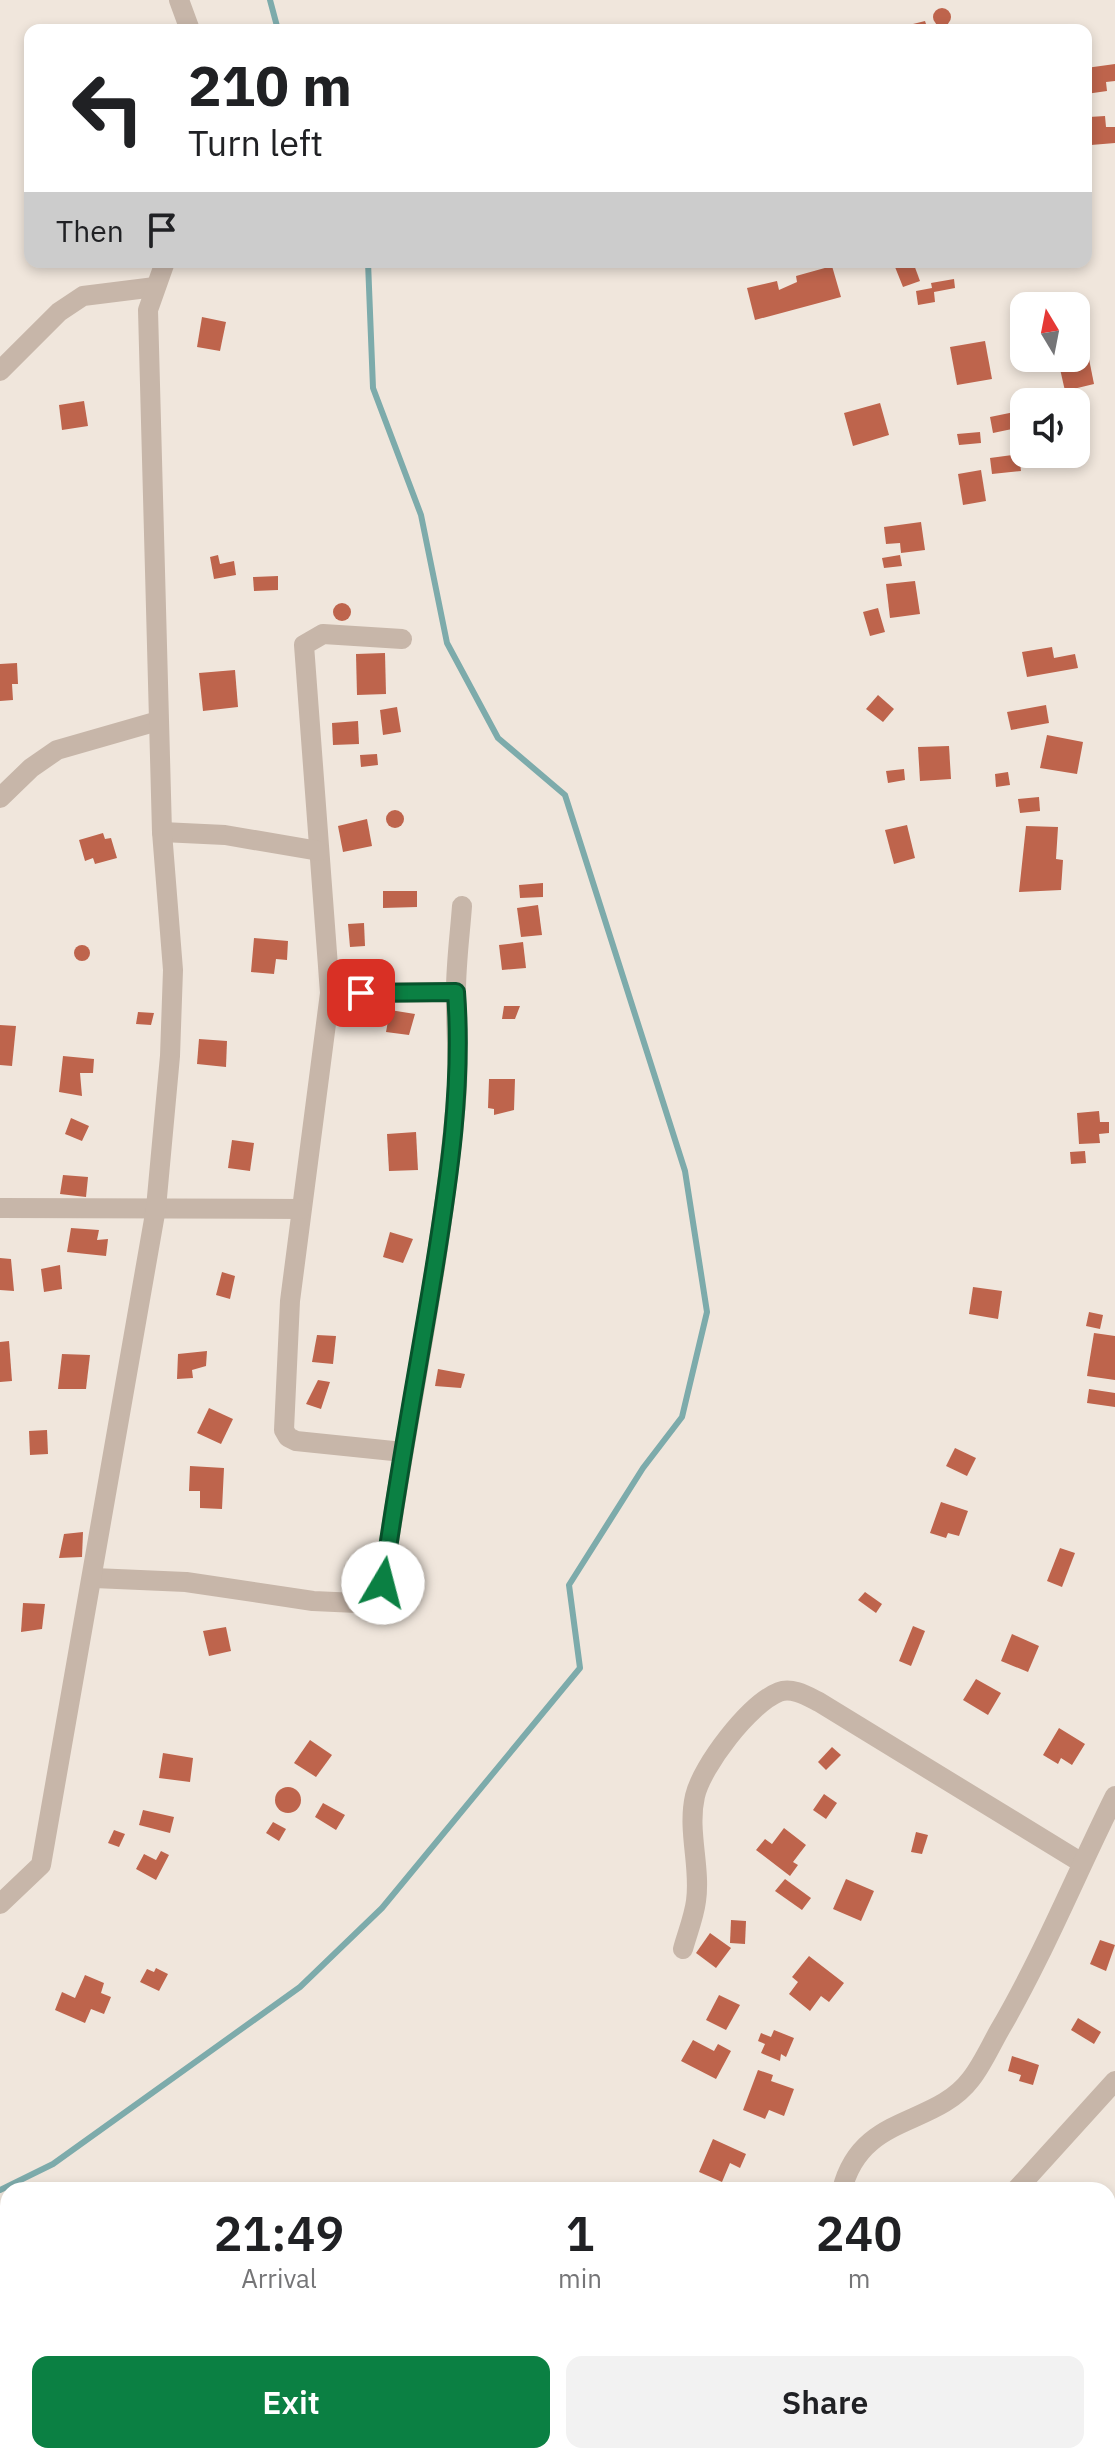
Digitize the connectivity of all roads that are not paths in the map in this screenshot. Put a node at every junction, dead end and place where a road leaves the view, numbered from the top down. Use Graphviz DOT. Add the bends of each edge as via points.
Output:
graph roads {
  1 [pos="179,0"];
  2 [pos="188,24"];
  3 [pos="163,268"];
  4 [pos="155,287"];
  5 [pos="0,371"];
  6 [pos="402,639"];
  7 [pos="158,721"];
  8 [pos="0,798"];
  9 [pos="162,832"];
  10 [pos="319,851"];
  11 [pos="462,906"];
  12 [pos="456,992"];
  13 [pos="330,993"];
  14 [pos="0,1208"];
  15 [pos="156,1208"];
  16 [pos="301,1209"];
  17 [pos="403,1452"];
  18 [pos="94,1578"];
  19 [pos="1115,1796"];
  20 [pos="1082,1863"];
  21 [pos="0,1904"];
  22 [pos="683,1949"];
  23 [pos="1115,2081"];
  24 [pos="846,2182"];
  25 [pos="1023,2182"];
  1 -- 2 [label="street"];
  3 -- 4 [label="street"];
  4 -- 5 [label="street" via="83,296 59,312"];
  4 -- 7 [label="street" via="148,310"];
  6 -- 10 [label="street" via="323,634 304,645"];
  7 -- 8 [label="street" via="57,750"];
  7 -- 9 [label="street"];
  9 -- 10 [label="street" via="225,835"];
  9 -- 15 [label="street" via="173,970"];
  10 -- 13 [label="street"];
  11 -- 12 [label="street"];
  12 -- 13 [label="street"];
  12 -- 17 [label="street" via="460,1044 444,1207"];
  13 -- 16 [label="street"];
  14 -- 15 [label="street"];
  15 -- 16 [label="street"];
  15 -- 18 [label="street"];
  16 -- 17 [label="street" via="284,1430 296,1441"];
  17 -- 18 [label="street" via="383,1583 373,1598 357,1603 313,1601 186,1582"];
  18 -- 21 [label="street" via="41,1865"];
  19 -- 20 [label="street"];
  20 -- 22 [label="street" via="819,1702 781,1691 740,1725 700,1783 692,1817 696,1901"];
  20 -- 24 [label="street" via="1022,1992 971,2078 953,2098 884,2129 862,2152"];
  23 -- 25 [label="street"];
}
